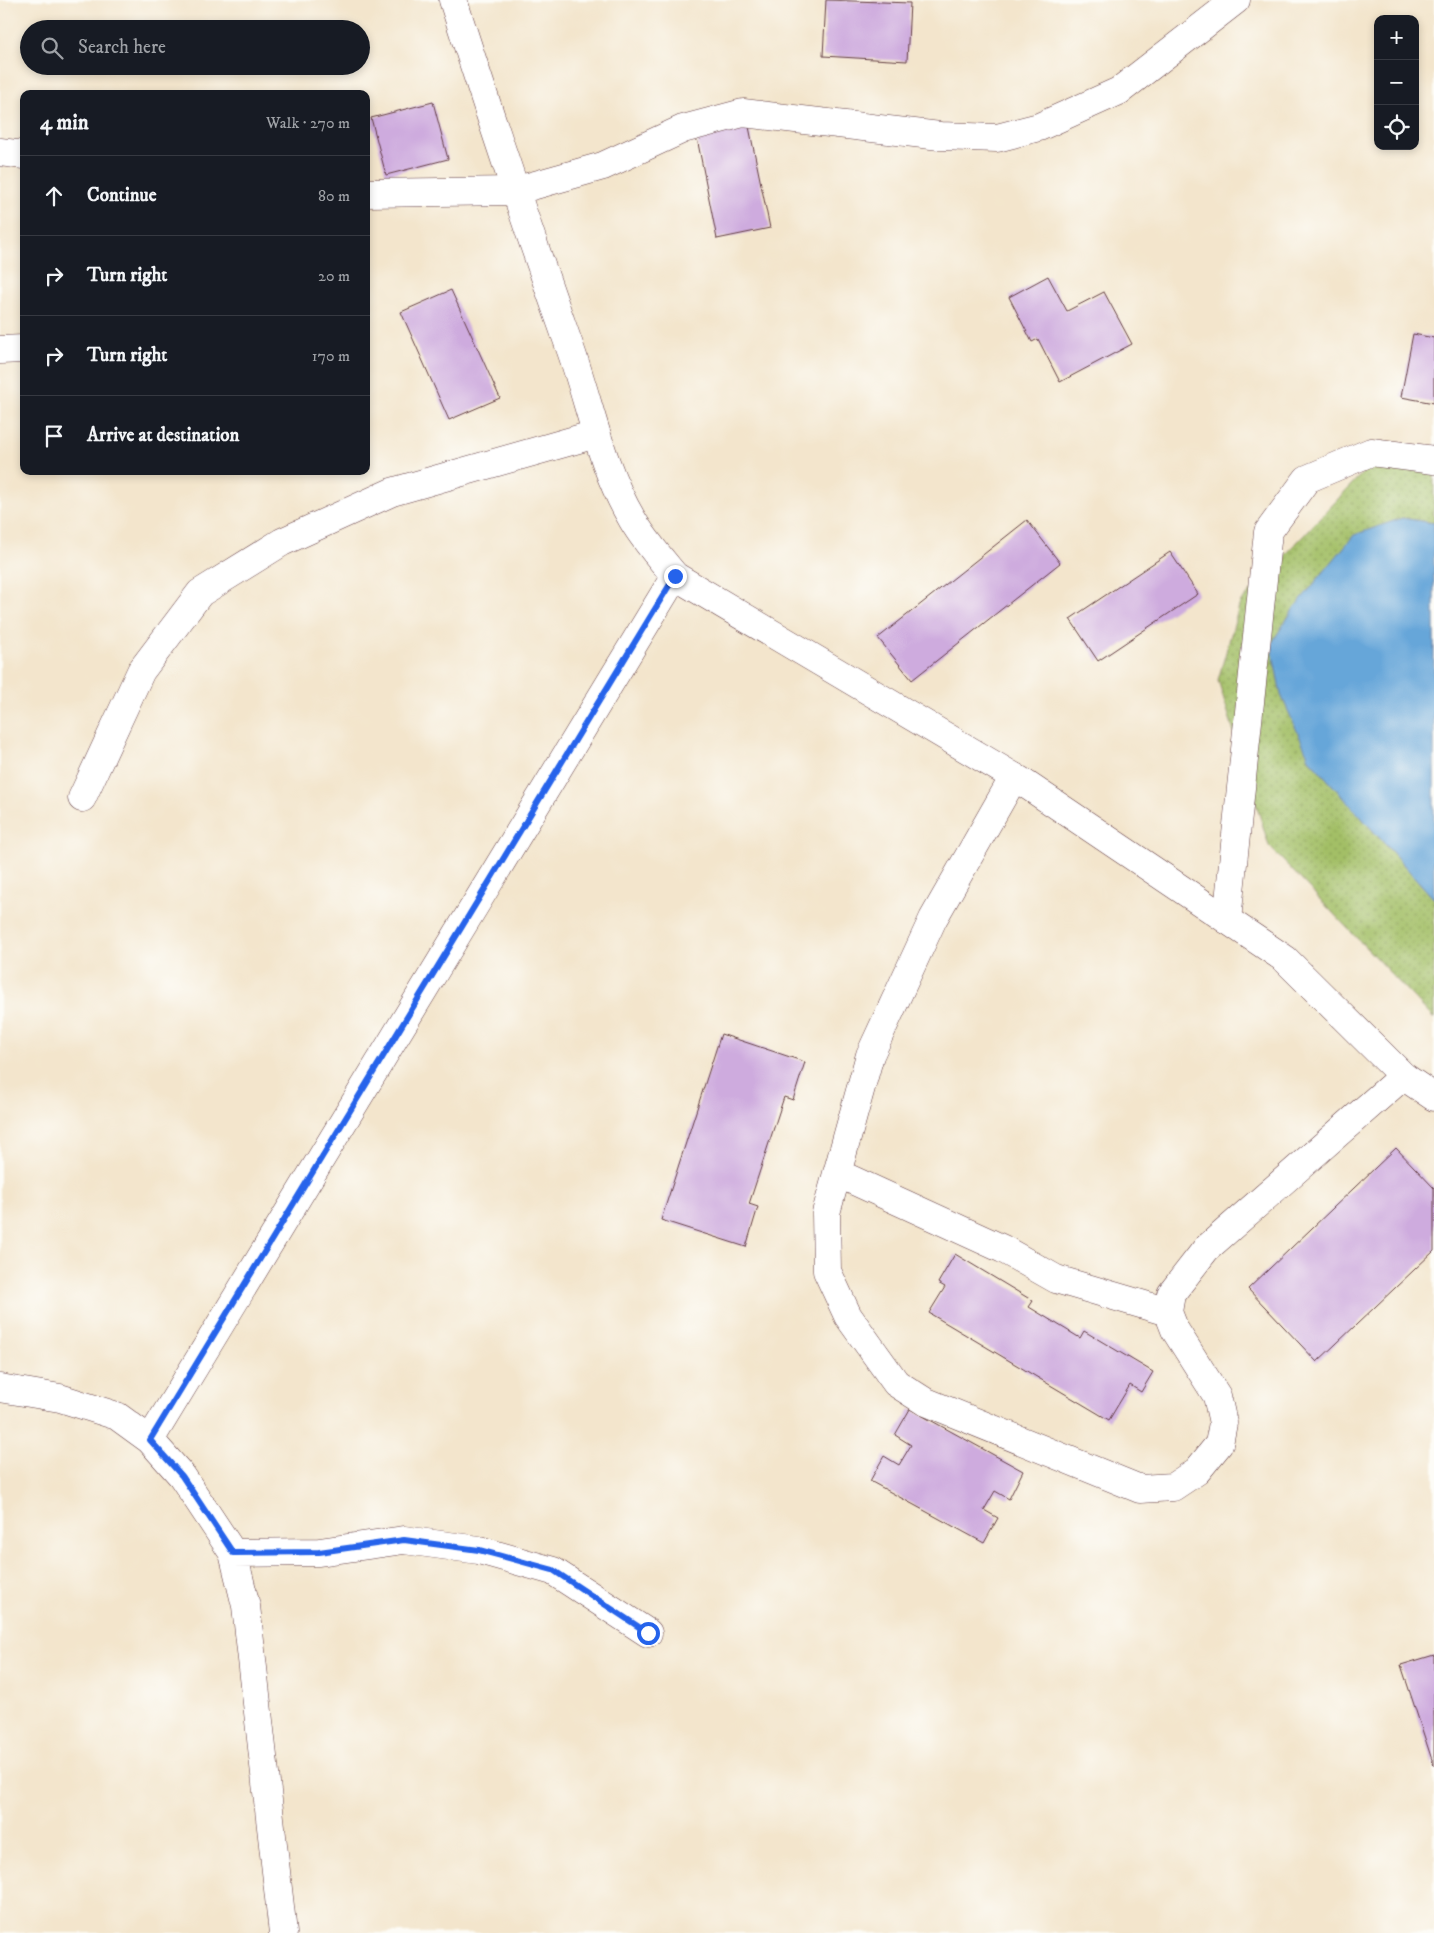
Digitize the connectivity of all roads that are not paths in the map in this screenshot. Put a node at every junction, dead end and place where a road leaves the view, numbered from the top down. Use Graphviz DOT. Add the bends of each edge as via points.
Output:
graph roads {
  1 [pos="452,0"];
  2 [pos="1236,0"];
  3 [pos="0,152"];
  4 [pos="20,155"];
  5 [pos="514,191"];
  6 [pos="370,194"];
  7 [pos="20,349"];
  8 [pos="0,350"];
  9 [pos="596,434"];
  10 [pos="1434,460"];
  11 [pos="675,576"];
  12 [pos="1014,777"];
  13 [pos="82,798"];
  14 [pos="1227,920"];
  15 [pos="1402,1076"];
  16 [pos="1434,1097"];
  17 [pos="837,1172"];
  18 [pos="1168,1312"];
  19 [pos="0,1388"];
  20 [pos="150,1440"];
  21 [pos="233,1553"];
  22 [pos="648,1633"];
  23 [pos="283,1933"];
  1 -- 5 [label="street"];
  2 -- 5 [label="street" via="1119,91 1039,128 997,138 940,136 743,113 683,129 603,166"];
  3 -- 4 [label="street"];
  5 -- 6 [label="street"];
  5 -- 9 [label="street" via="573,356"];
  7 -- 8 [label="street"];
  9 -- 11 [label="street" via="611,476 632,519"];
  9 -- 13 [label="street" via="392,492 282,542 200,593 141,671"];
  10 -- 14 [label="street" via="1371,452 1307,479 1268,532"];
  11 -- 12 [label="street"];
  11 -- 20 [label="street"];
  12 -- 14 [label="street"];
  12 -- 17 [label="street" via="932,919 870,1055"];
  14 -- 15 [label="street" via="1285,959"];
  15 -- 16 [label="street"];
  15 -- 18 [label="street" via="1206,1249 1172,1294"];
  17 -- 18 [label="street" via="1003,1249 1056,1279"];
  17 -- 18 [label="street" via="826,1213 827,1270 848,1316 896,1383 924,1401 1140,1489 1173,1486 1197,1471 1219,1444 1223,1424 1217,1396"];
  19 -- 20 [label="street" via="60,1398 116,1416"];
  20 -- 21 [label="street" via="182,1476"];
  21 -- 22 [label="street" via="319,1552 404,1540 479,1550 553,1570"];
  21 -- 23 [label="street" via="246,1606"];
}
